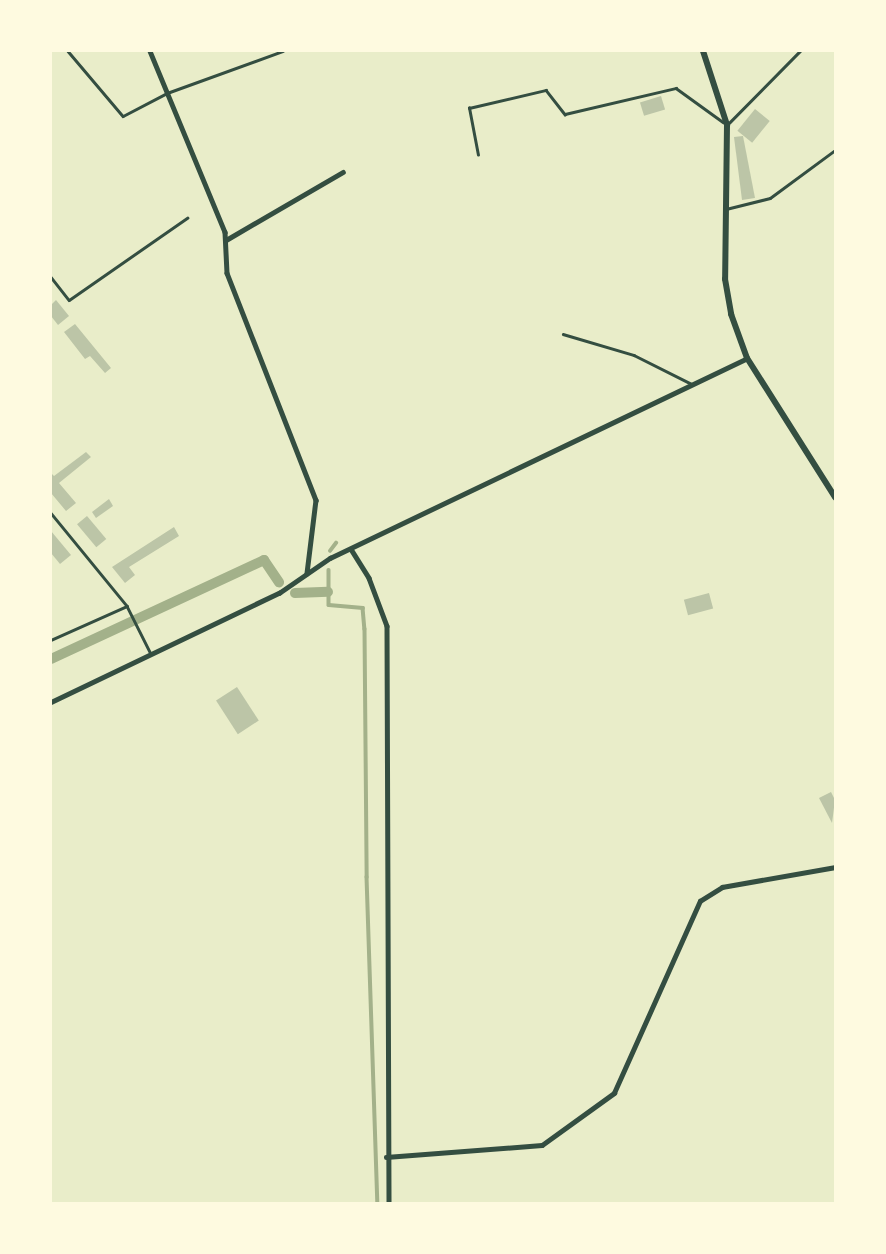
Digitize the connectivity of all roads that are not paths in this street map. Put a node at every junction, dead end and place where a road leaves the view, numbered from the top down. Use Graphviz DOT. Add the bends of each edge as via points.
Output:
graph roads {
  1 [pos="68,51"];
  2 [pos="150,51"];
  3 [pos="284,51"];
  4 [pos="703,51"];
  5 [pos="800,51"];
  6 [pos="167,93"];
  7 [pos="727,125"];
  8 [pos="835,150"];
  9 [pos="478,155"];
  10 [pos="343,172"];
  11 [pos="726,209"];
  12 [pos="187,218"];
  13 [pos="226,240"];
  14 [pos="51,278"];
  15 [pos="563,334"];
  16 [pos="747,358"];
  17 [pos="691,384"];
  18 [pos="835,497"];
  19 [pos="51,513"];
  20 [pos="351,549"];
  21 [pos="307,574"];
  22 [pos="127,606"];
  23 [pos="51,640"];
  24 [pos="151,654"];
  25 [pos="51,702"];
  26 [pos="835,867"];
  27 [pos="386,1157"];
  28 [pos="389,1203"];
  1 -- 6 [label="lane" via="123,116"];
  2 -- 6 [label="street"];
  3 -- 6 [label="lane"];
  4 -- 7 [label="street"];
  5 -- 7 [label="lane"];
  6 -- 13 [label="street"];
  7 -- 9 [label="lane" via="676,88 565,114 546,90 469,108"];
  7 -- 11 [label="street"];
  8 -- 11 [label="lane" via="770,198"];
  10 -- 13 [label="street"];
  11 -- 16 [label="street" via="725,279 731,314"];
  12 -- 14 [label="lane" via="68,300"];
  13 -- 21 [label="street" via="227,273 316,500"];
  15 -- 17 [label="lane" via="634,355"];
  16 -- 17 [label="street"];
  16 -- 18 [label="street"];
  17 -- 20 [label="street"];
  19 -- 22 [label="lane"];
  20 -- 21 [label="street"];
  20 -- 27 [label="street" via="369,578 387,626"];
  21 -- 24 [label="street" via="279,593"];
  22 -- 23 [label="lane"];
  22 -- 24 [label="lane"];
  24 -- 25 [label="street"];
  26 -- 27 [label="street" via="722,887 700,901 614,1093 542,1145"];
  27 -- 28 [label="street"];
}
